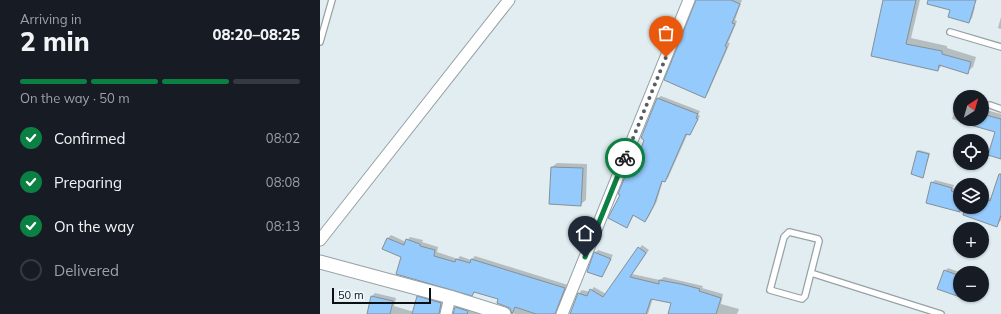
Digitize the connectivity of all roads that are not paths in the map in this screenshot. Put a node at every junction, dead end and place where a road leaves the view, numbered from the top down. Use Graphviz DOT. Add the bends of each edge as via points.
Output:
graph roads {
  1 [pos="332,0"];
  2 [pos="509,0"];
  3 [pos="689,0"];
  4 [pos="950,32"];
  5 [pos="320,42"];
  6 [pos="1001,47"];
  7 [pos="990,105"];
  8 [pos="1001,109"];
  9 [pos="320,240"];
  10 [pos="320,262"];
  11 [pos="811,273"];
  12 [pos="450,297"];
  13 [pos="446,314"];
  14 [pos="504,314"];
  15 [pos="562,314"];
  16 [pos="941,314"];
  1 -- 5 [label="lane"];
  2 -- 9 [label="street"];
  3 -- 15 [label="street"];
  4 -- 6 [label="lane"];
  7 -- 8 [label="lane"];
  10 -- 12 [label="street"];
  11 -- 11 [label="lane" via="802,299 770,290 784,237 789,232 818,239"];
  11 -- 16 [label="lane"];
  12 -- 13 [label="street"];
  12 -- 14 [label="street"];
}
